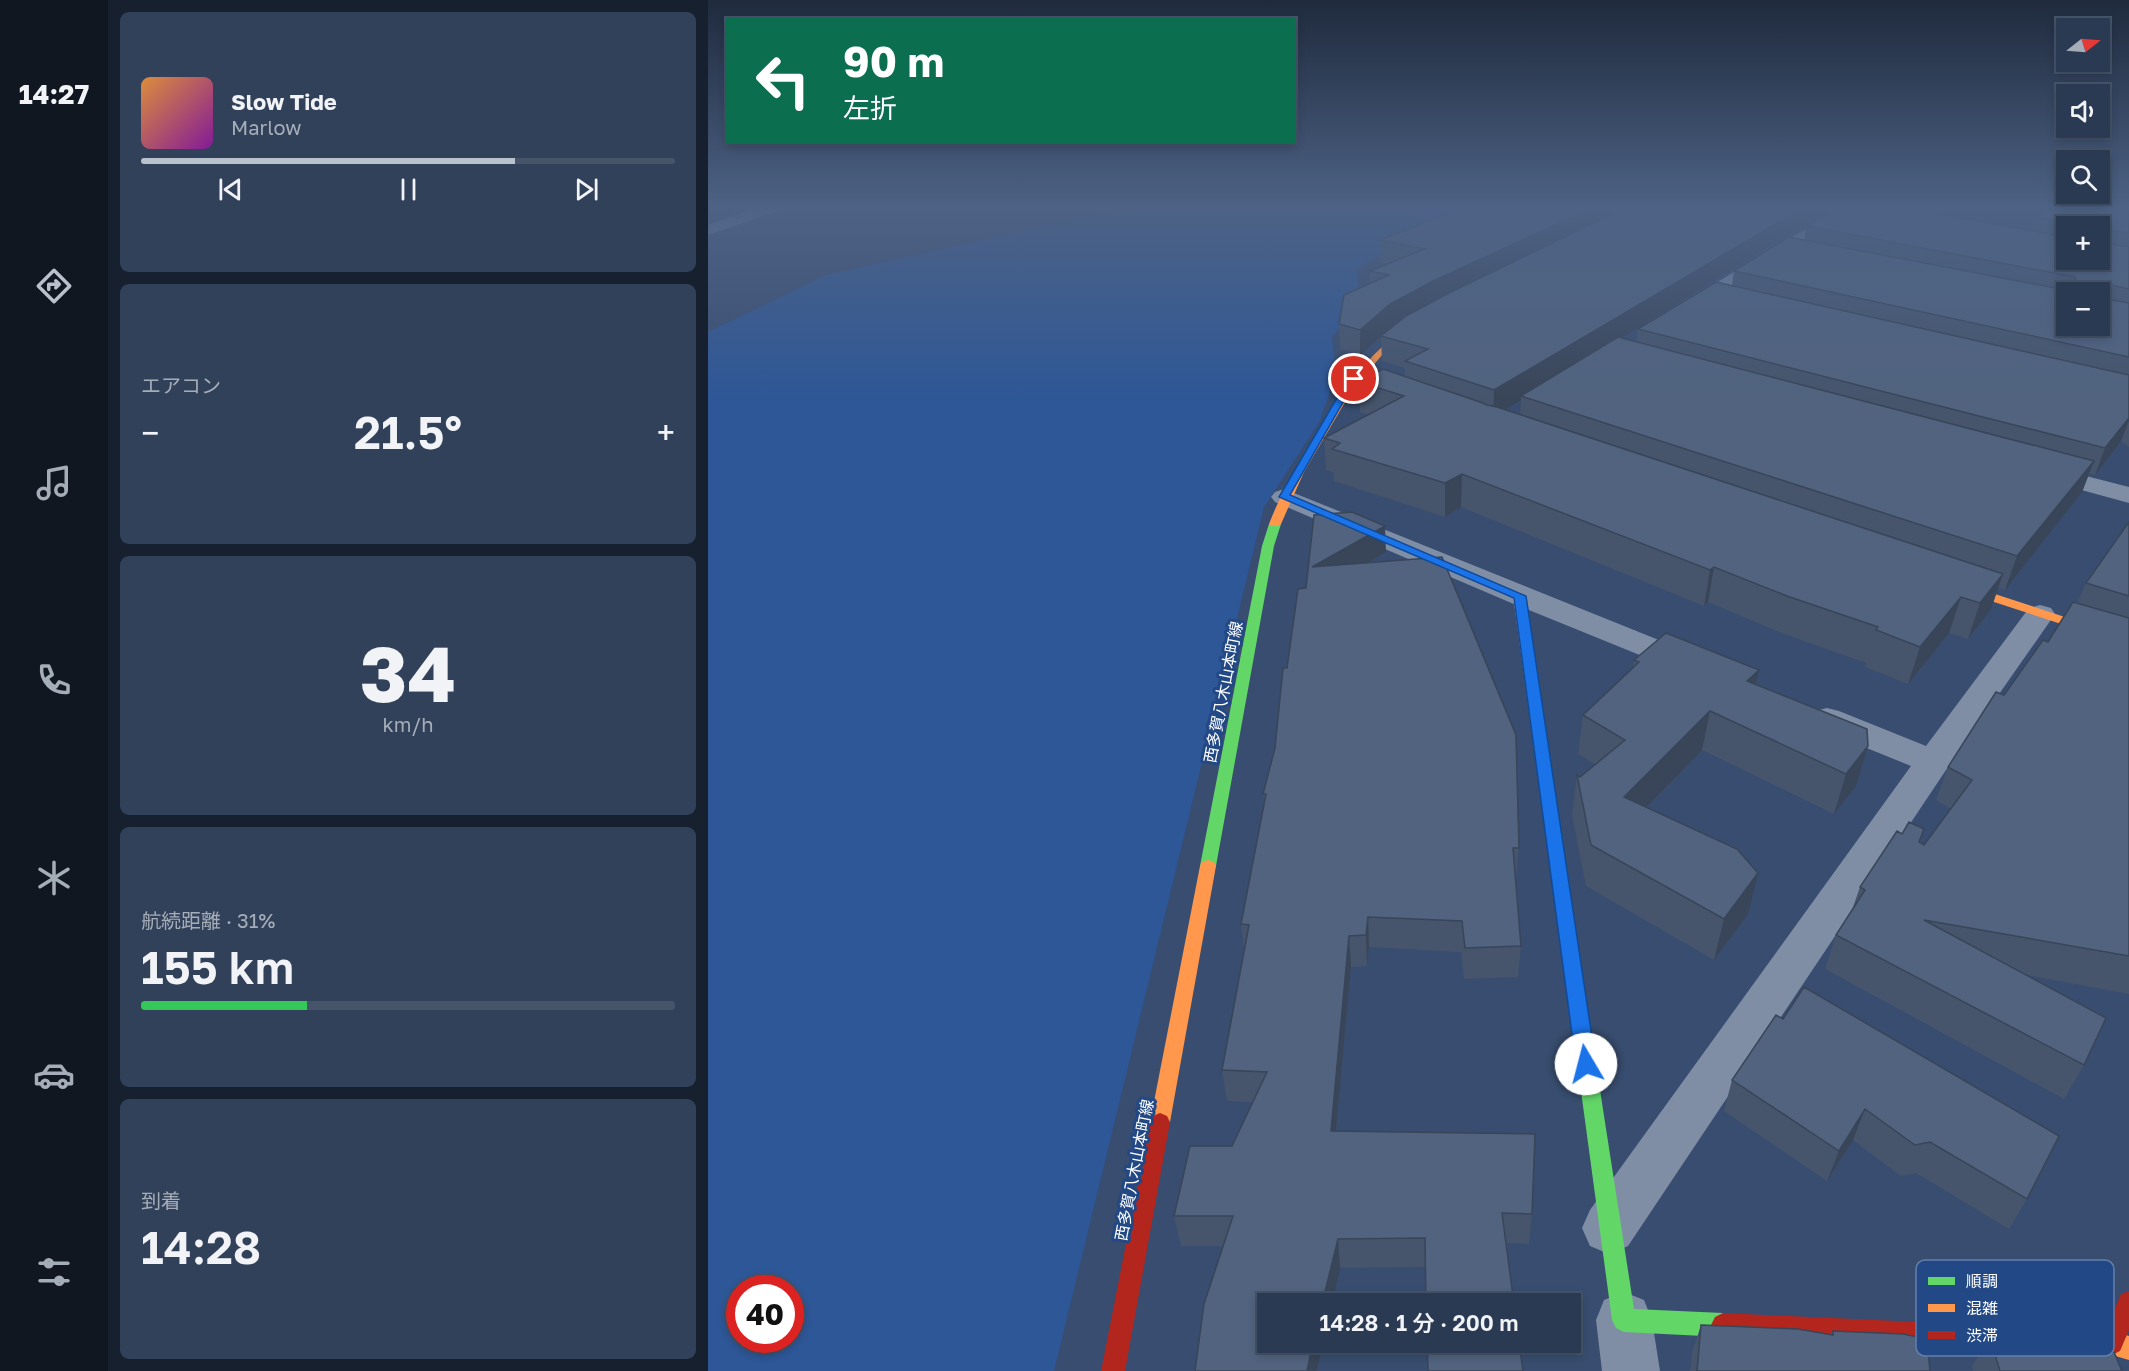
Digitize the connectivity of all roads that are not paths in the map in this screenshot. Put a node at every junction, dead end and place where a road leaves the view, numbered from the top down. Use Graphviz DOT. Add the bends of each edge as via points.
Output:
graph roads {
  1 [pos="1747,272"];
  2 [pos="1712,295"];
  3 [pos="1735,301"];
  4 [pos="1432,316"];
  5 [pos="1672,319"];
  6 [pos="2026,467"];
  7 [pos="2129,495"];
  8 [pos="1284,497"];
  9 [pos="1940,580"];
  10 [pos="1520,596"];
  11 [pos="2040,614"];
  12 [pos="2129,642"];
  13 [pos="1715,675"];
  14 [pos="1802,710"];
  15 [pos="1933,762"];
  16 [pos="1609,1227"];
  17 [pos="2129,1302"];
  18 [pos="2114,1338"];
  19 [pos="1916,1344"];
  20 [pos="2114,1344"];
  21 [pos="1628,1345"];
  22 [pos="2129,1348"];
  23 [pos="1113,1371"];
  1 -- 2 [label="street"];
  2 -- 3 [label="street"];
  2 -- 5 [label="street"];
  4 -- 8 [label="street, 西多賀八木山本町線" via="1398,335 1373,357 1360,381 1345,391"];
  6 -- 7 [label="street"];
  8 -- 10 [label="street"];
  8 -- 23 [label="street, 西多賀八木山本町線" via="1268,546"];
  9 -- 11 [label="street"];
  10 -- 13 [label="street"];
  10 -- 16 [label="street"];
  11 -- 12 [label="street"];
  11 -- 15 [label="street"];
  14 -- 15 [label="street"];
  15 -- 16 [label="street"];
  16 -- 21 [label="street"];
  17 -- 18 [label="street"];
  19 -- 21 [label="street"];
  20 -- 22 [label="street"];
}
